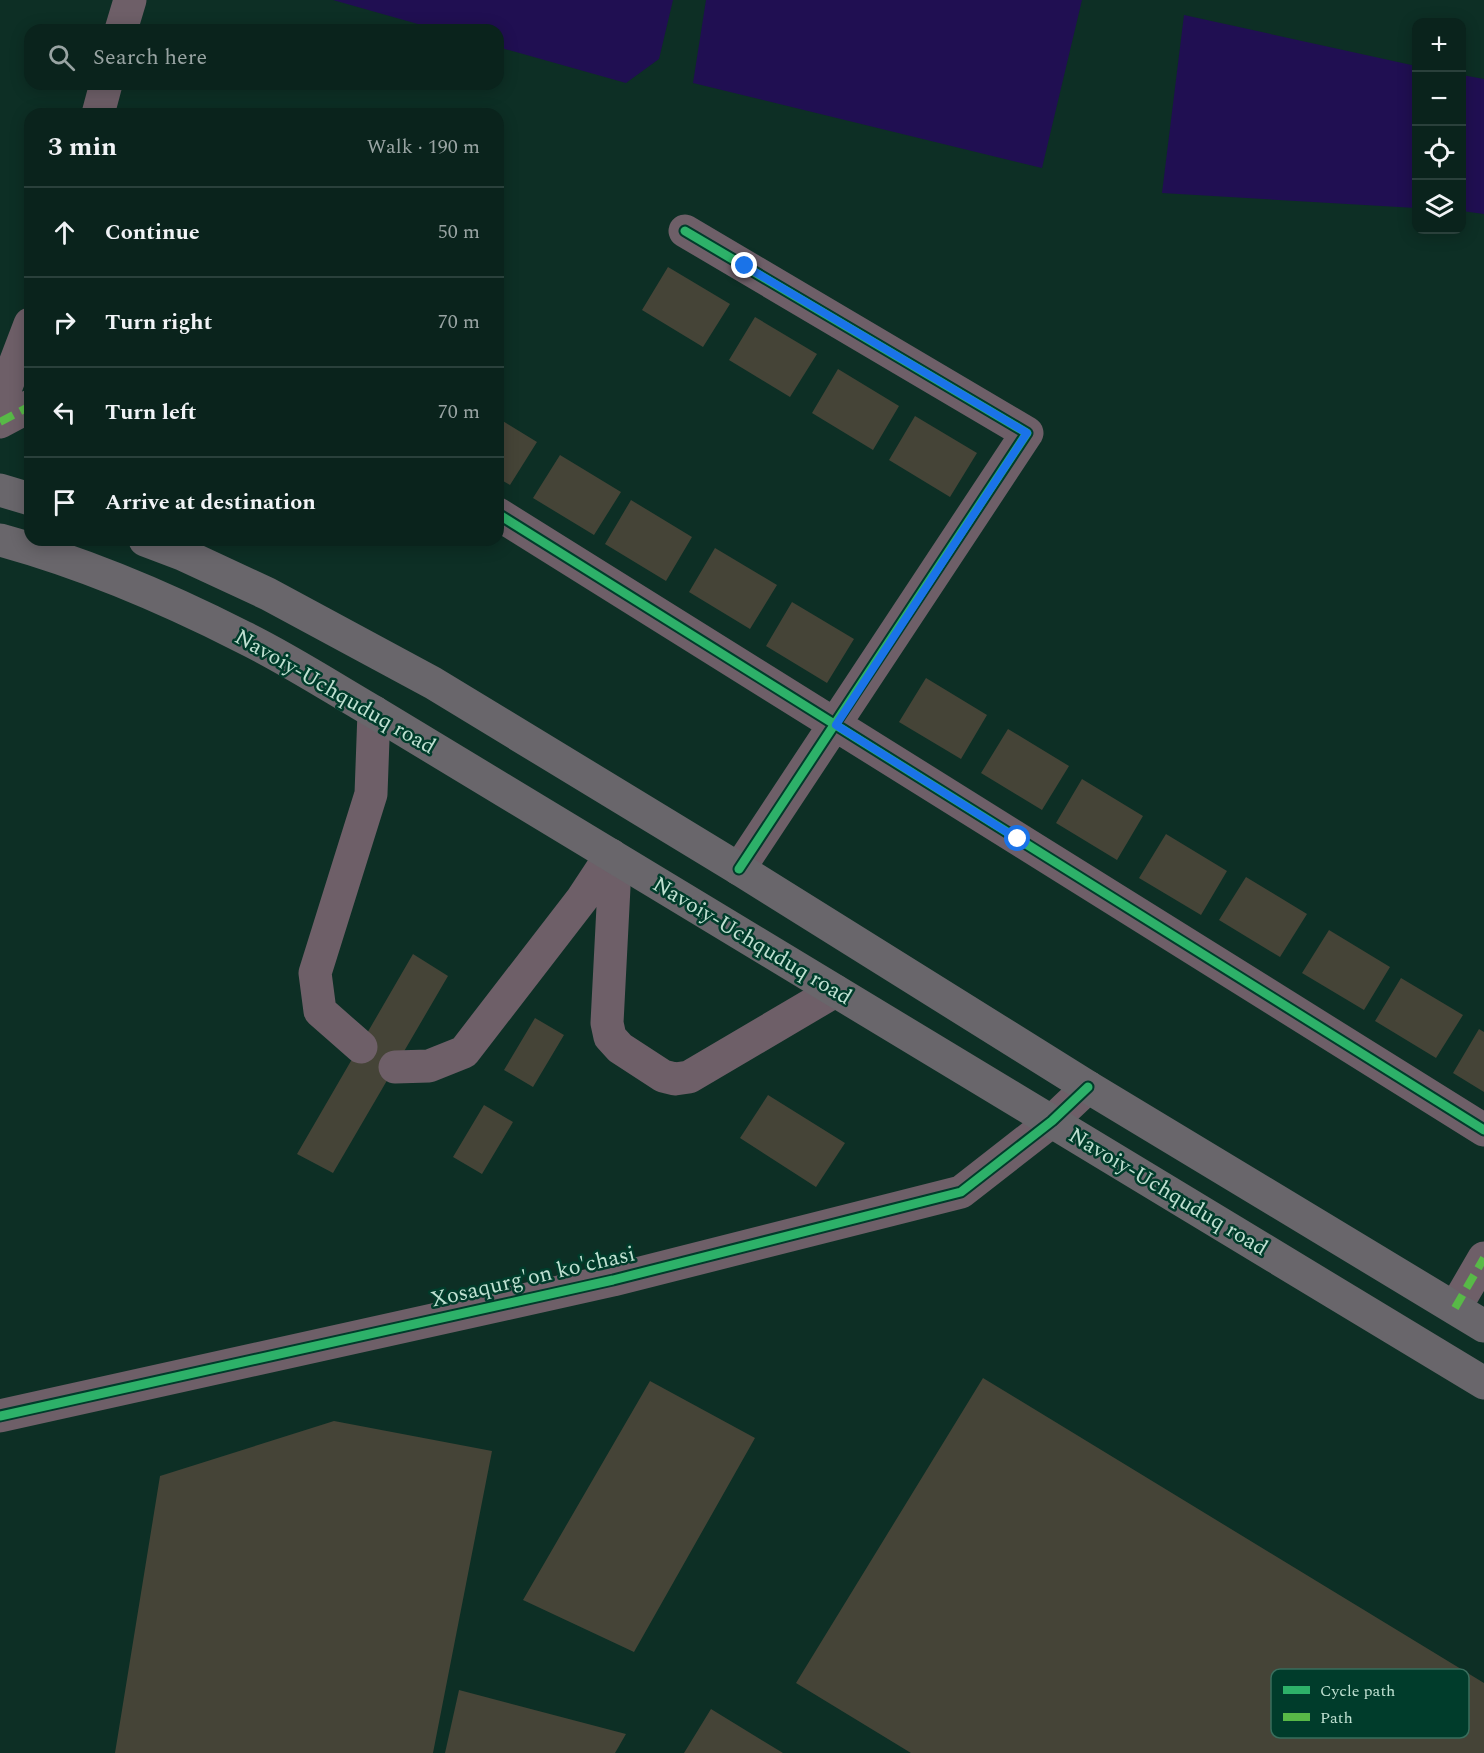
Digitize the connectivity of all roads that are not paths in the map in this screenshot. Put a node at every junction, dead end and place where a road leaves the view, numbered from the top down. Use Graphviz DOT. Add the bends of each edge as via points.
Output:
graph roads {
  1 [pos="130,0"];
  2 [pos="124,24"];
  3 [pos="104,90"];
  4 [pos="100,108"];
  5 [pos="685,231"];
  6 [pos="24,340"];
  7 [pos="0,403"];
  8 [pos="24,409"];
  9 [pos="0,422"];
  10 [pos="0,490"];
  11 [pos="24,497"];
  12 [pos="504,518"];
  13 [pos="0,540"];
  14 [pos="160,546"];
  15 [pos="374,712"];
  16 [pos="836,725"];
  17 [pos="611,855"];
  18 [pos="739,869"];
  19 [pos="835,991"];
  20 [pos="361,1047"];
  21 [pos="396,1067"];
  22 [pos="1088,1087"];
  23 [pos="1052,1121"];
  24 [pos="1484,1130"];
  25 [pos="1484,1258"];
  26 [pos="1455,1308"];
  27 [pos="1484,1326"];
  28 [pos="1484,1383"];
  29 [pos="0,1416"];
  1 -- 2 [label="street"];
  3 -- 4 [label="street"];
  5 -- 16 [label="street" via="1027,433"];
  6 -- 7 [label="street"];
  8 -- 9 [label="street"];
  10 -- 11 [label="highway"];
  12 -- 16 [label="street"];
  13 -- 15 [label="highway, Navoiy-Uchquduq road" via="184,609 244,637"];
  14 -- 18 [label="highway" via="268,594 434,683"];
  15 -- 17 [label="highway, Navoiy-Uchquduq road"];
  15 -- 20 [label="street" via="371,794 315,973 320,1011"];
  16 -- 18 [label="street"];
  16 -- 24 [label="street"];
  17 -- 19 [label="highway, Navoiy-Uchquduq road"];
  17 -- 19 [label="street" via="614,887 607,1023 610,1038 663,1076 689,1077"];
  17 -- 21 [label="street" via="464,1052 429,1066"];
  18 -- 22 [label="highway"];
  19 -- 23 [label="highway, Navoiy-Uchquduq road"];
  22 -- 23 [label="street, Xosaqurg'on ko'chasi"];
  22 -- 26 [label="highway"];
  23 -- 28 [label="highway, Navoiy-Uchquduq road"];
  23 -- 29 [label="street, Xosaqurg'on ko'chasi" via="961,1192 601,1283"];
  25 -- 26 [label="street"];
  26 -- 27 [label="highway"];
}
